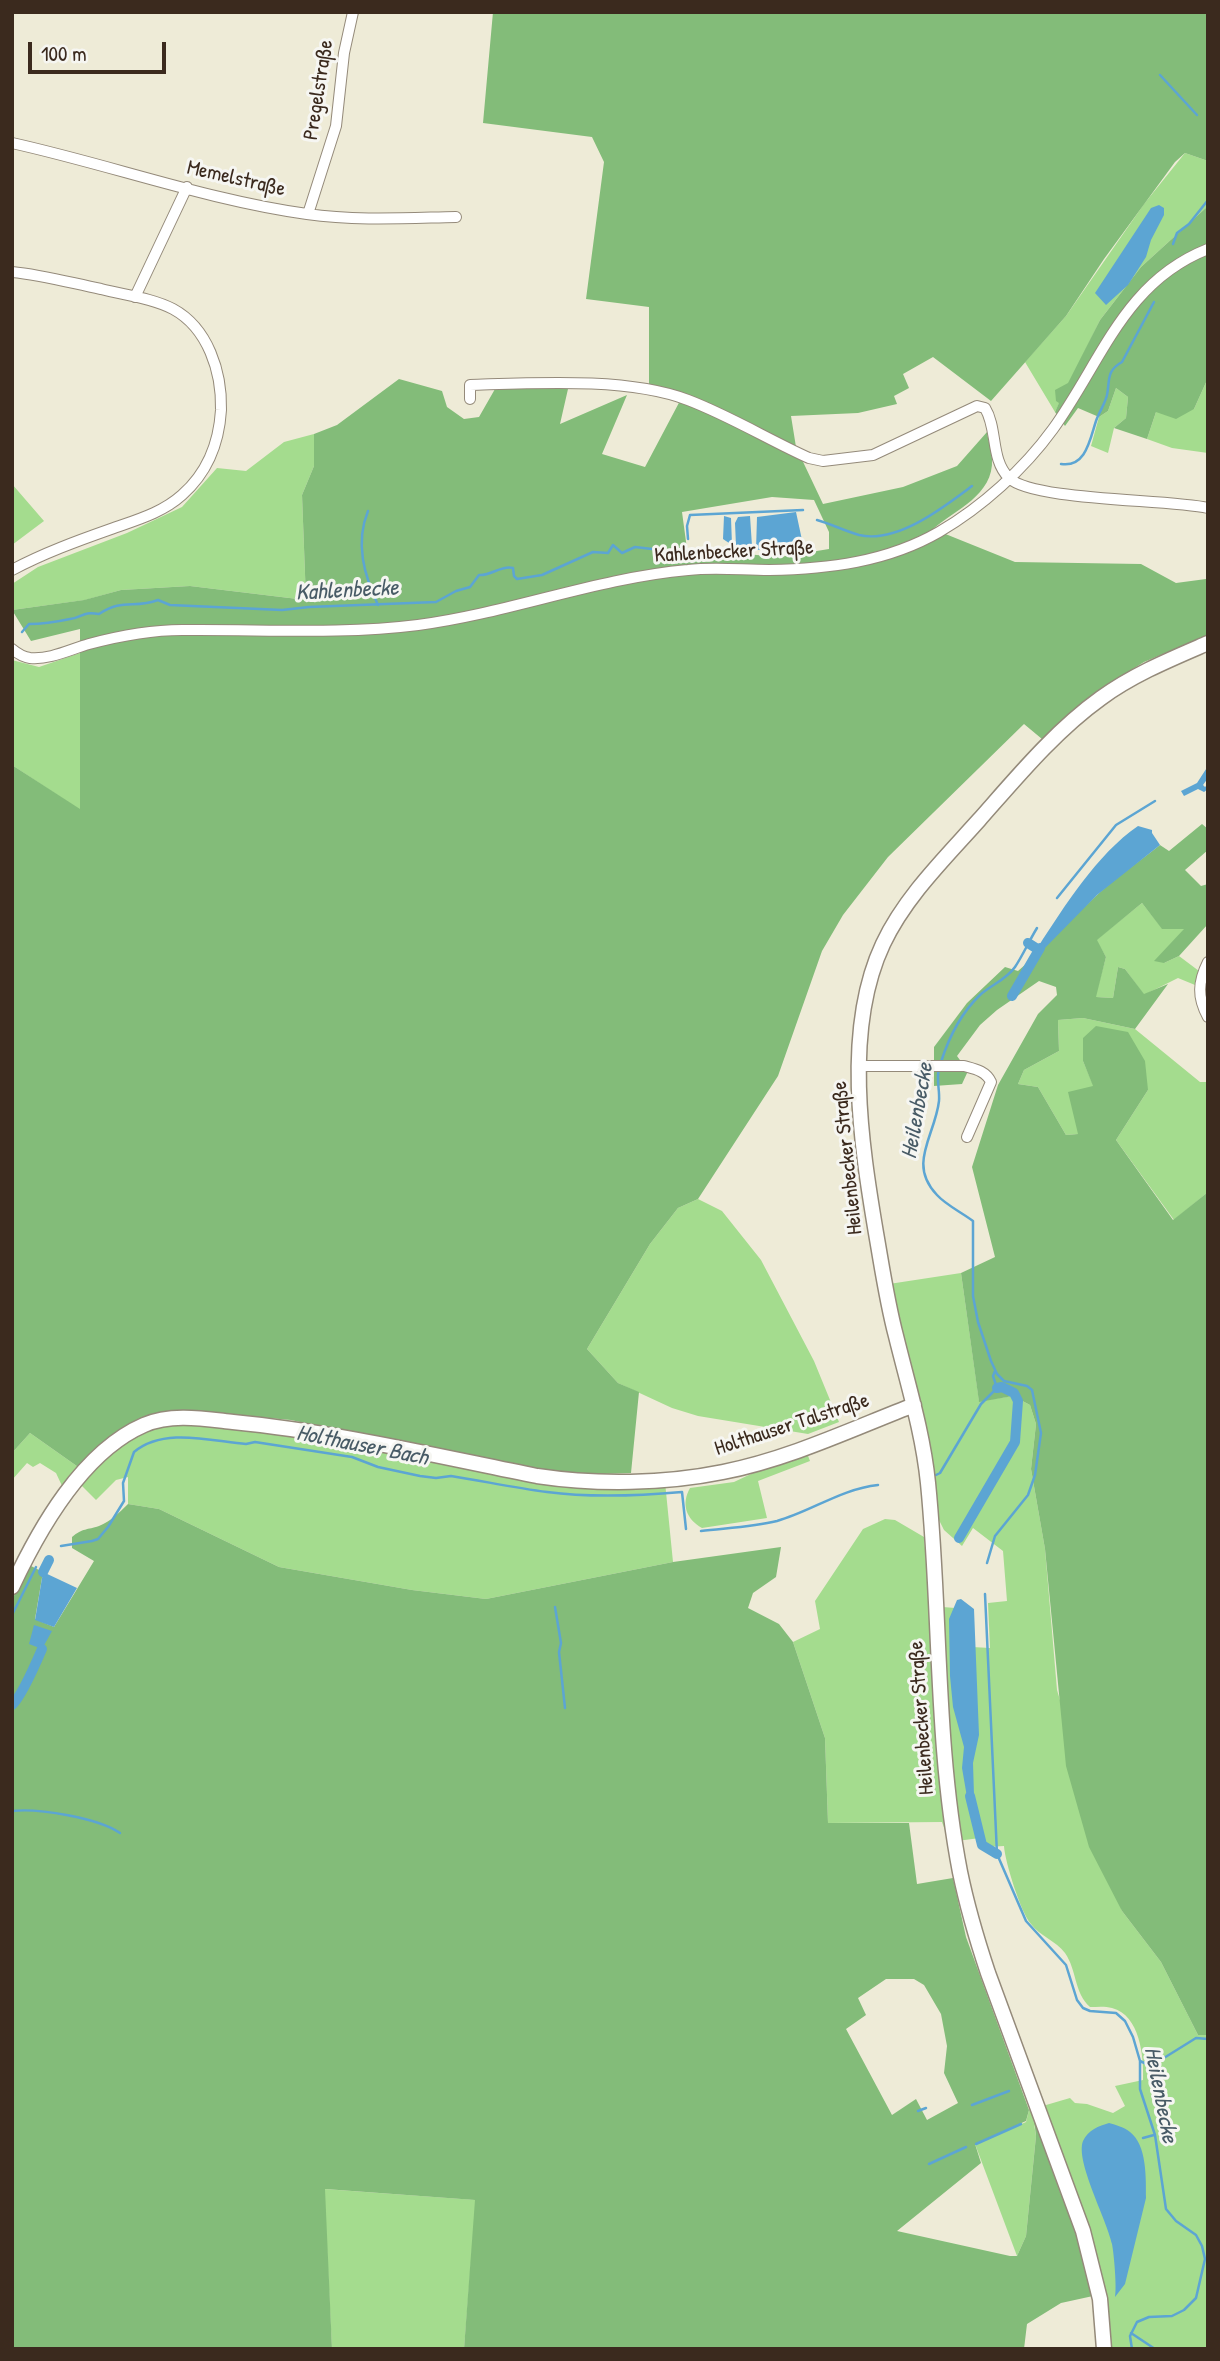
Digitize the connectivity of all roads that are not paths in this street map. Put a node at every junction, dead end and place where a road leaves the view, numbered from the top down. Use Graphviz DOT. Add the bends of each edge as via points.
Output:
graph roads {
  1 [pos="353,12"];
  2 [pos="12,143"];
  3 [pos="187,187"];
  4 [pos="308,214"];
  5 [pos="456,217"];
  6 [pos="1208,249"];
  7 [pos="12,272"];
  8 [pos="135,298"];
  9 [pos="470,399"];
  10 [pos="1009,478"];
  11 [pos="1208,508"];
  12 [pos="12,570"];
  13 [pos="1208,643"];
  14 [pos="12,649"];
  15 [pos="1208,962"];
  16 [pos="1208,1017"];
  17 [pos="860,1066"];
  18 [pos="967,1137"];
  19 [pos="914,1405"];
  20 [pos="12,1587"];
  21 [pos="1104,2349"];
  1 -- 4 [label="street, Pregelstraße" via="336,126"];
  2 -- 3 [label="street, Memelstraße"];
  3 -- 4 [label="street, Memelstraße"];
  3 -- 8 [label="street"];
  4 -- 5 [label="street, Memelstraße"];
  6 -- 10 [label="street, Kahlenbecker Straße" via="1176,264 1143,291 1052,430"];
  7 -- 8 [label="street"];
  8 -- 12 [label="street" via="173,309 208,346 221,396 219,429 208,463 182,495 158,512"];
  9 -- 10 [label="street" via="470,385 567,383 637,388 686,399 823,461 873,454 977,406 989,415 998,460"];
  10 -- 11 [label="street" via="1031,490"];
  10 -- 14 [label="street, Kahlenbecker Straße" via="939,531 881,556 844,565 689,569 419,625 368,630 179,629 123,635 48,656 31,658"];
  13 -- 17 [label="main road, Heilenbecker Straße" via="1141,672 1088,709 1032,762 934,871 902,912 877,958 864,1012"];
  15 -- 16 [label="street" via="1199,989"];
  17 -- 18 [label="street, Heilenbecker Straße" via="964,1066 988,1076 991,1082"];
  17 -- 19 [label="main road, Heilenbecker Straße" via="869,1195 887,1296"];
  19 -- 20 [label="main road, Holthauser Talstraße" via="735,1469 679,1478 609,1481 547,1477 271,1426 193,1418 160,1420 125,1435 80,1476 45,1525"];
  19 -- 21 [label="main road, Heilenbecker Straße" via="928,1479 946,1773 960,1872 988,1973 1083,2231 1100,2299"];
}
